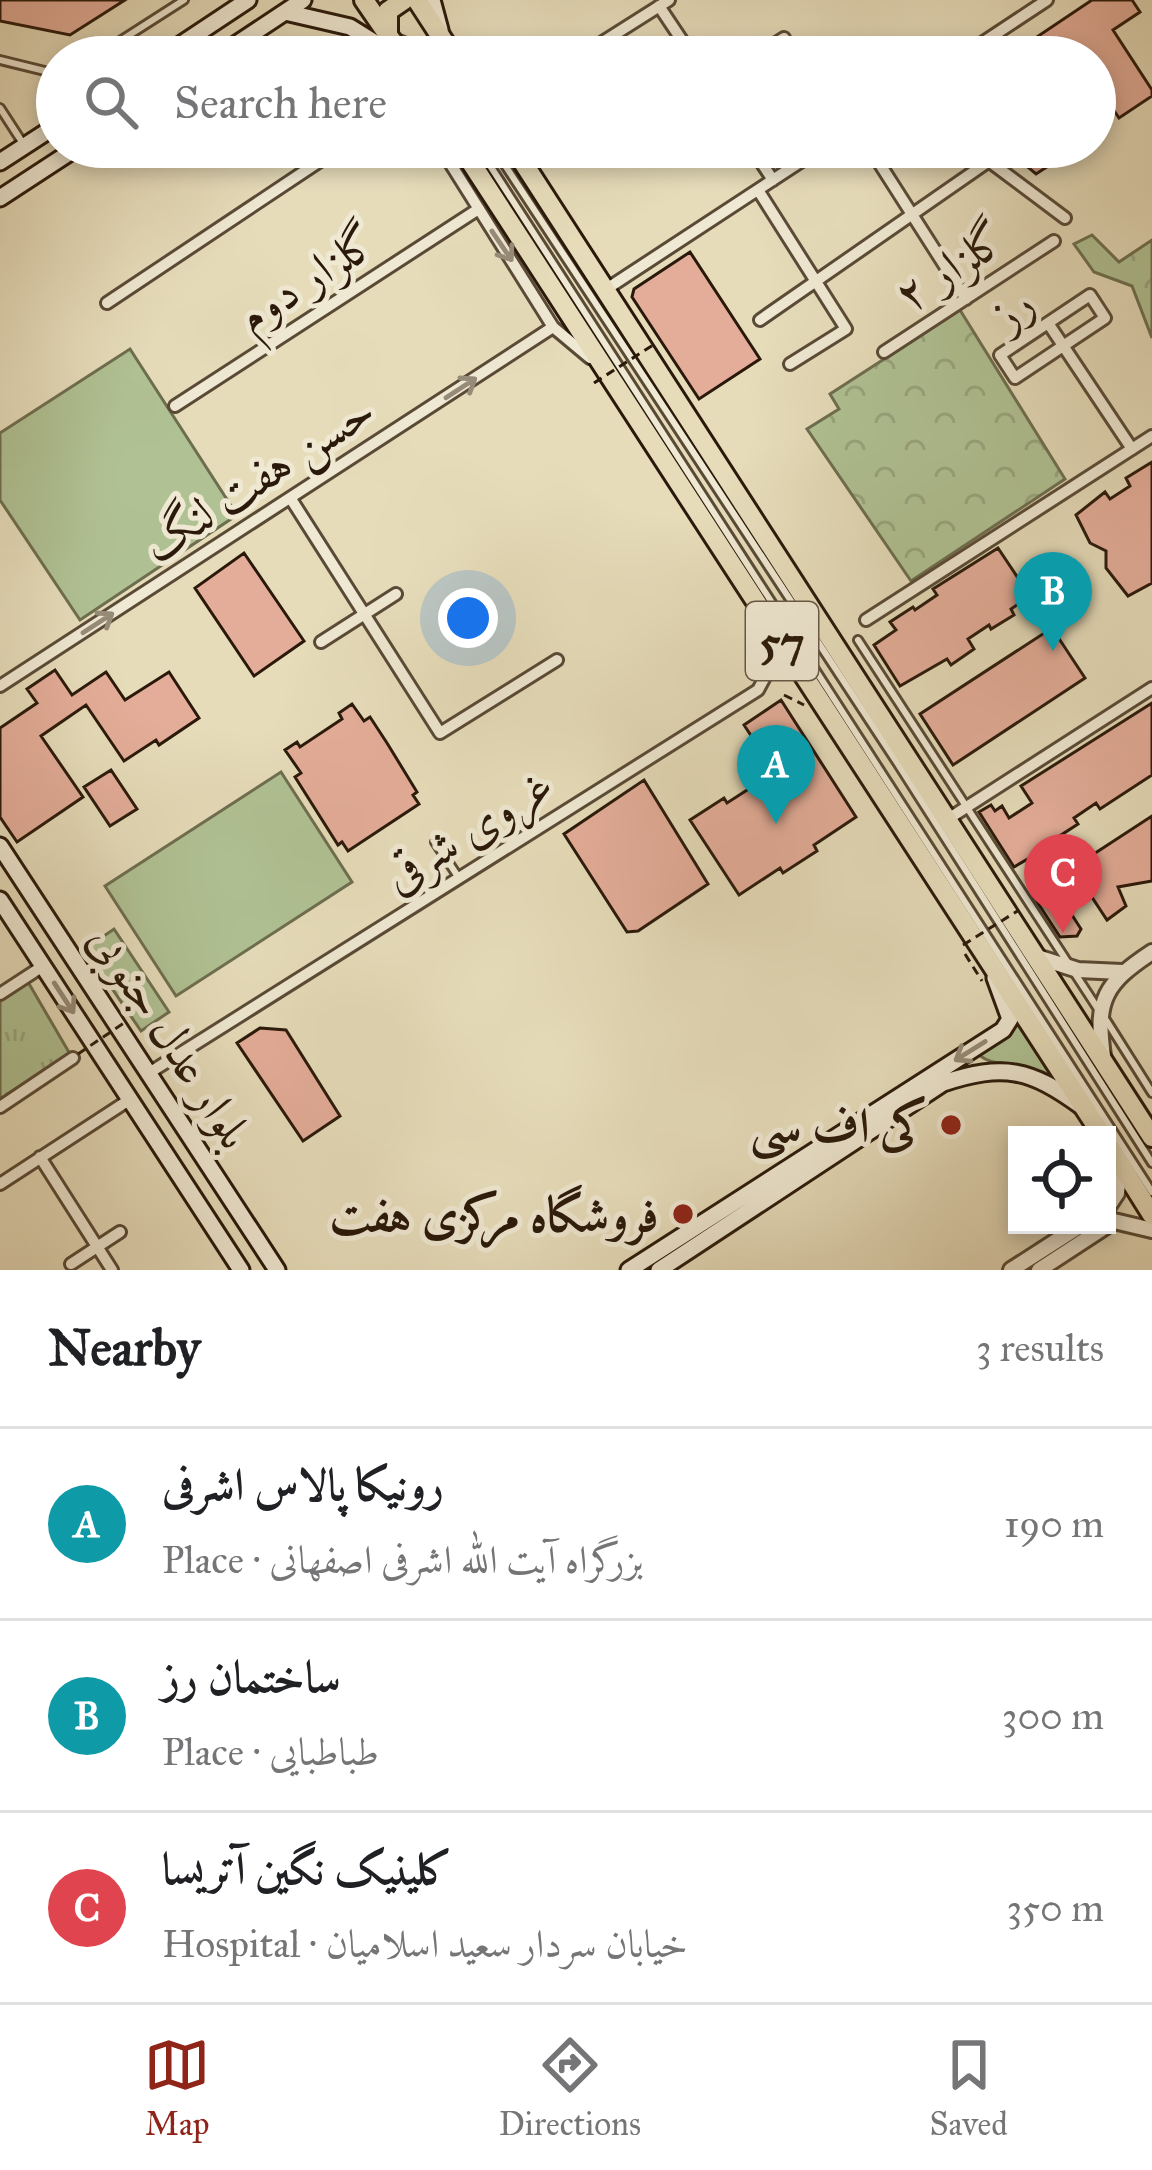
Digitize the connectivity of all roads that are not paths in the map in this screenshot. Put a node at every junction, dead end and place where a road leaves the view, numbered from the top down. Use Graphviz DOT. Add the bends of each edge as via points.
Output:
graph roads {
  1 [pos="184,0"];
  2 [pos="248,0"];
  3 [pos="303,0"];
  4 [pos="364,0"];
  5 [pos="404,0"];
  6 [pos="1047,0"];
  7 [pos="664,3"];
  8 [pos="424,4"];
  9 [pos="285,12"];
  10 [pos="328,22"];
  11 [pos="388,34"];
  12 [pos="128,36"];
  13 [pos="194,36"];
  14 [pos="249,36"];
  15 [pos="348,36"];
  16 [pos="368,36"];
  17 [pos="393,36"];
  18 [pos="437,36"];
  19 [pos="612,36"];
  20 [pos="682,36"];
  21 [pos="993,36"];
  22 [pos="0,60"];
  23 [pos="36,69"];
  24 [pos="0,108"];
  25 [pos="36,139"];
  26 [pos="25,146"];
  27 [pos="0,162"];
  28 [pos="46,168"];
  29 [pos="310,168"];
  30 [pos="452,168"];
  31 [pos="474,168"];
  32 [pos="492,168"];
  33 [pos="508,168"];
  34 [pos="526,168"];
  35 [pos="765,168"];
  36 [pos="791,168"];
  37 [pos="883,168"];
  38 [pos="978,168"];
  39 [pos="999,168"];
  40 [pos="773,180"];
  41 [pos="758,190"];
  42 [pos="0,198"];
  43 [pos="477,210"];
  44 [pos="913,214"];
  45 [pos="1064,218"];
  46 [pos="1054,241"];
  47 [pos="817,283"];
  48 [pos="604,291"];
  49 [pos="966,299"];
  50 [pos="107,303"];
  51 [pos="760,320"];
  52 [pos="1048,323"];
  53 [pos="554,327"];
  54 [pos="1064,346"];
  55 [pos="884,352"];
  56 [pos="790,364"];
  57 [pos="600,377"];
  58 [pos="175,406"];
  59 [pos="1152,436"];
  60 [pos="1132,449"];
  61 [pos="291,499"];
  62 [pos="396,594"];
  63 [pos="364,614"];
  64 [pos="766,615"];
  65 [pos="866,620"];
  66 [pos="858,640"];
  67 [pos="321,642"];
  68 [pos="557,660"];
  69 [pos="0,686"];
  70 [pos="1152,688"];
  71 [pos="968,806"];
  72 [pos="948,819"];
  73 [pos="435,842"];
  74 [pos="0,846"];
  75 [pos="459,878"];
  76 [pos="0,900"];
  77 [pos="1152,952"];
  78 [pos="1037,957"];
  79 [pos="988,958"];
  80 [pos="43,966"];
  81 [pos="1069,967"];
  82 [pos="1122,972"];
  83 [pos="0,994"];
  84 [pos="1101,1012"];
  85 [pos="76,1056"];
  86 [pos="1104,1061"];
  87 [pos="149,1072"];
  88 [pos="1152,1093"];
  89 [pos="912,1096"];
  90 [pos="129,1100"];
  91 [pos="0,1107"];
  92 [pos="1084,1108"];
  93 [pos="1096,1126"];
  94 [pos="1152,1137"];
  95 [pos="1116,1156"];
  96 [pos="40,1157"];
  97 [pos="1120,1162"];
  98 [pos="1152,1163"];
  99 [pos="0,1184"];
  100 [pos="1152,1192"];
  101 [pos="1116,1195"];
  102 [pos="1116,1215"];
  103 [pos="1152,1215"];
  104 [pos="715,1225"];
  105 [pos="1152,1230"];
  106 [pos="120,1232"];
  107 [pos="1067,1234"];
  108 [pos="1082,1234"];
  109 [pos="98,1247"];
  110 [pos="71,1264"];
  111 [pos="112,1270"];
  112 [pos="241,1270"];
  113 [pos="277,1270"];
  114 [pos="628,1270"];
  115 [pos="659,1270"];
  116 [pos="1011,1270"];
  117 [pos="1039,1270"];
  1 -- 12 [label="lane"];
  2 -- 13 [label="main road"];
  3 -- 9 [label="main road"];
  4 -- 11 [label="highway"];
  5 -- 8 [label="highway"];
  5 -- 11 [label="highway" via="388,11"];
  6 -- 21 [label="street"];
  7 -- 19 [label="street"];
  7 -- 20 [label="street"];
  8 -- 18 [label="highway"];
  9 -- 10 [label="main road"];
  9 -- 14 [label="main road"];
  10 -- 15 [label="street"];
  10 -- 16 [label="main road"];
  11 -- 17 [label="lane"];
  22 -- 23 [label="lane"];
  24 -- 26 [label="lane"];
  25 -- 26 [label="main road"];
  26 -- 27 [label="main road"];
  28 -- 42 [label="main road"];
  29 -- 50 [label="street"];
  30 -- 43 [label="street"];
  31 -- 57 [label="highway, 57"];
  32 -- 100 [label="lane"];
  33 -- 98 [label="lane"];
  34 -- 48 [label="highway, 57"];
  35 -- 40 [label="street"];
  36 -- 40 [label="street"];
  37 -- 44 [label="street"];
  38 -- 44 [label="street"];
  39 -- 45 [label="street"];
  40 -- 41 [label="street"];
  41 -- 47 [label="street"];
  41 -- 48 [label="street"];
  43 -- 53 [label="street, one-way"];
  43 -- 58 [label="street, گلزار دوم"];
  44 -- 47 [label="street"];
  44 -- 49 [label="street"];
  46 -- 49 [label="street, گلزار ۲"];
  47 -- 51 [label="street"];
  47 -- 56 [label="street, گلزار ۲" via="846,329"];
  48 -- 72 [label="highway, 57"];
  49 -- 55 [label="street, گلزار ۲"];
  52 -- 54 [label="street"];
  52 -- 54 [label="street, رز" via="1090,295 1105,318"];
  52 -- 54 [label="street, رز" via="1000,355 1015,378"];
  53 -- 57 [label="street"];
  61 -- 53 [label="street, حسن هفت لنگ, one-way"];
  54 -- 60 [label="street"];
  57 -- 64 [label="highway, 57"];
  59 -- 60 [label="street"];
  60 -- 65 [label="street"];
  61 -- 63 [label="street"];
  69 -- 61 [label="street, حسن هفت لنگ, one-way"];
  62 -- 63 [label="street"];
  63 -- 67 [label="street"];
  63 -- 68 [label="street" via="440,734"];
  64 -- 75 [label="street, غروی شرقی" via="772,664 758,690"];
  64 -- 79 [label="highway, 57"];
  66 -- 71 [label="lane"];
  70 -- 71 [label="street"];
  71 -- 72 [label="street"];
  71 -- 81 [label="lane"];
  72 -- 78 [label="highway, 57"];
  73 -- 75 [label="lane"];
  74 -- 87 [label="main road, بلوار عدل جنوبی"];
  75 -- 87 [label="street, غروی شرقی"];
  76 -- 80 [label="main road, بلوار عدل جنوبی"];
  77 -- 82 [label="street"];
  78 -- 81 [label="street"];
  78 -- 86 [label="highway, 57"];
  79 -- 89 [label="main road, one-way" via="1009,1024"];
  79 -- 92 [label="highway, 57"];
  80 -- 83 [label="street"];
  80 -- 90 [label="main road, بلوار عدل جنوبی, one-way"];
  81 -- 82 [label="street"];
  81 -- 84 [label="lane"];
  82 -- 84 [label="street"];
  84 -- 86 [label="street"];
  84 -- 88 [label="lane"];
  85 -- 91 [label="street"];
  86 -- 94 [label="highway, 57"];
  87 -- 113 [label="main road, بلوار عدل جنوبی"];
  89 -- 92 [label="main road" via="1013,1070"];
  89 -- 104 [label="main road"];
  90 -- 96 [label="street"];
  90 -- 112 [label="main road, بلوار عدل جنوبی"];
  92 -- 93 [label="highway, 57"];
  95 -- 97 [label="highway"];
  96 -- 99 [label="street"];
  96 -- 109 [label="street"];
  97 -- 101 [label="street"];
  97 -- 103 [label="highway"];
  102 -- 105 [label="street"];
  104 -- 114 [label="main road"];
  104 -- 115 [label="main road"];
  106 -- 109 [label="street"];
  107 -- 116 [label="street"];
  108 -- 117 [label="street"];
  109 -- 110 [label="street"];
  109 -- 111 [label="street"];
}
